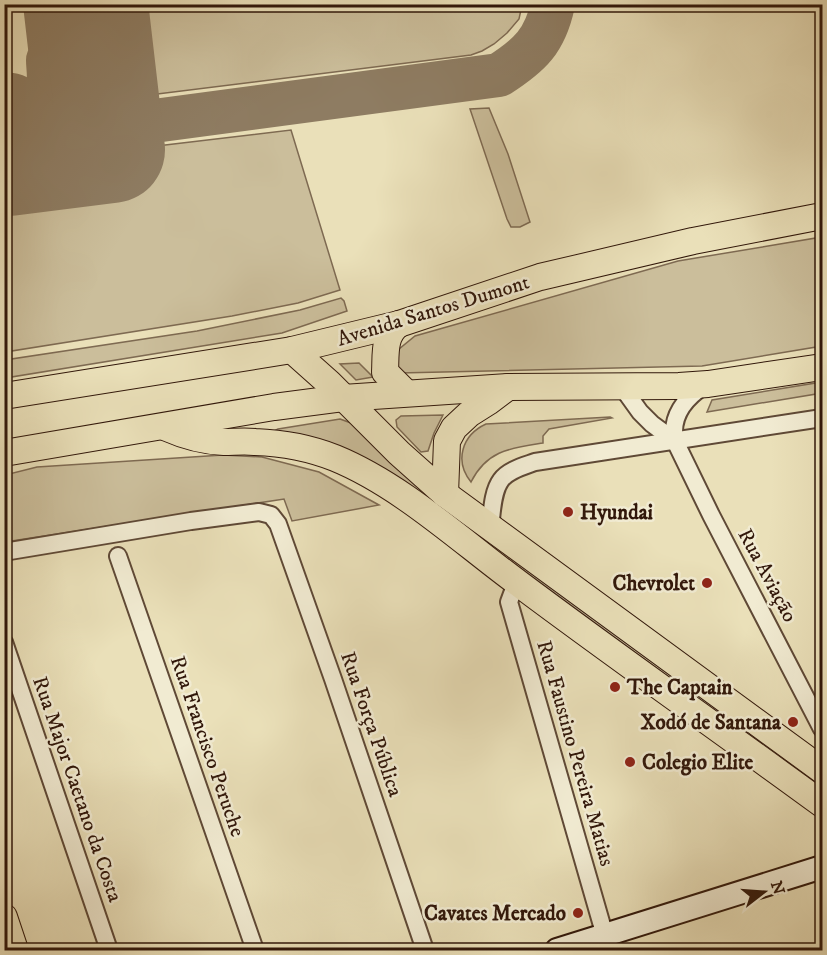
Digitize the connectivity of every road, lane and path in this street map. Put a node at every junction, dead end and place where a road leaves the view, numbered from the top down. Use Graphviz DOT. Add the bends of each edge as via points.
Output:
graph roads {
  1 [pos="822,216"];
  2 [pos="399,324"];
  3 [pos="292,350"];
  4 [pos="822,366"];
  5 [pos="708,384"];
  6 [pos="508,387"];
  7 [pos="622,387"];
  8 [pos="406,393"];
  9 [pos="4,396"];
  10 [pos="343,398"];
  11 [pos="822,418"];
  12 [pos="162,426"];
  13 [pos="675,441"];
  14 [pos="4,453"];
  15 [pos="445,494"];
  16 [pos="490,528"];
  17 [pos="4,552"];
  18 [pos="118,556"];
  19 [pos="516,583"];
  20 [pos="4,642"];
  21 [pos="822,729"];
  22 [pos="822,770"];
  23 [pos="822,804"];
  24 [pos="822,867"];
  25 [pos="4,917"];
  26 [pos="605,936"];
  27 [pos="15,951"];
  28 [pos="109,951"];
  29 [pos="255,951"];
  30 [pos="425,951"];
  31 [pos="557,951"];
  1 -- 2 [label="main road, Avenida Santos Dumont" via="549,275"];
  2 -- 3 [label="main road, Avenida Santos Dumont"];
  2 -- 8 [label="main road" via="387,340 384,372"];
  3 -- 9 [label="main road, Avenida Santos Dumont"];
  3 -- 10 [label="main road"];
  4 -- 5 [label="main road"];
  5 -- 7 [label="main road"];
  5 -- 13 [label="street" via="695,391 678,412 673,430"];
  6 -- 7 [label="main road"];
  6 -- 8 [label="main road"];
  6 -- 15 [label="main road" via="454,428 447,441"];
  7 -- 13 [label="street, Rua Aviação" via="640,412"];
  8 -- 10 [label="main road"];
  10 -- 12 [label="main road"];
  10 -- 15 [label="main road"];
  11 -- 13 [label="street"];
  12 -- 14 [label="main road"];
  12 -- 19 [label="main road" via="185,436 280,444 334,457 409,500"];
  13 -- 16 [label="street" via="535,462 514,470 501,479 494,496"];
  13 -- 21 [label="street, Rua Aviação"];
  15 -- 16 [label="main road"];
  16 -- 22 [label="main road"];
  17 -- 30 [label="street, Rua Força Pública" via="191,521 259,512 272,515 333,679"];
  18 -- 29 [label="street, Rua Francisco Peruche"];
  19 -- 23 [label="main road"];
  19 -- 26 [label="street, Rua Faustino Pereira Matias" via="509,602"];
  20 -- 28 [label="street, Rua Major Caetano da Costa"];
  24 -- 26 [label="main road"];
  25 -- 27 [label="main road"];
  26 -- 31 [label="main road"];
}
